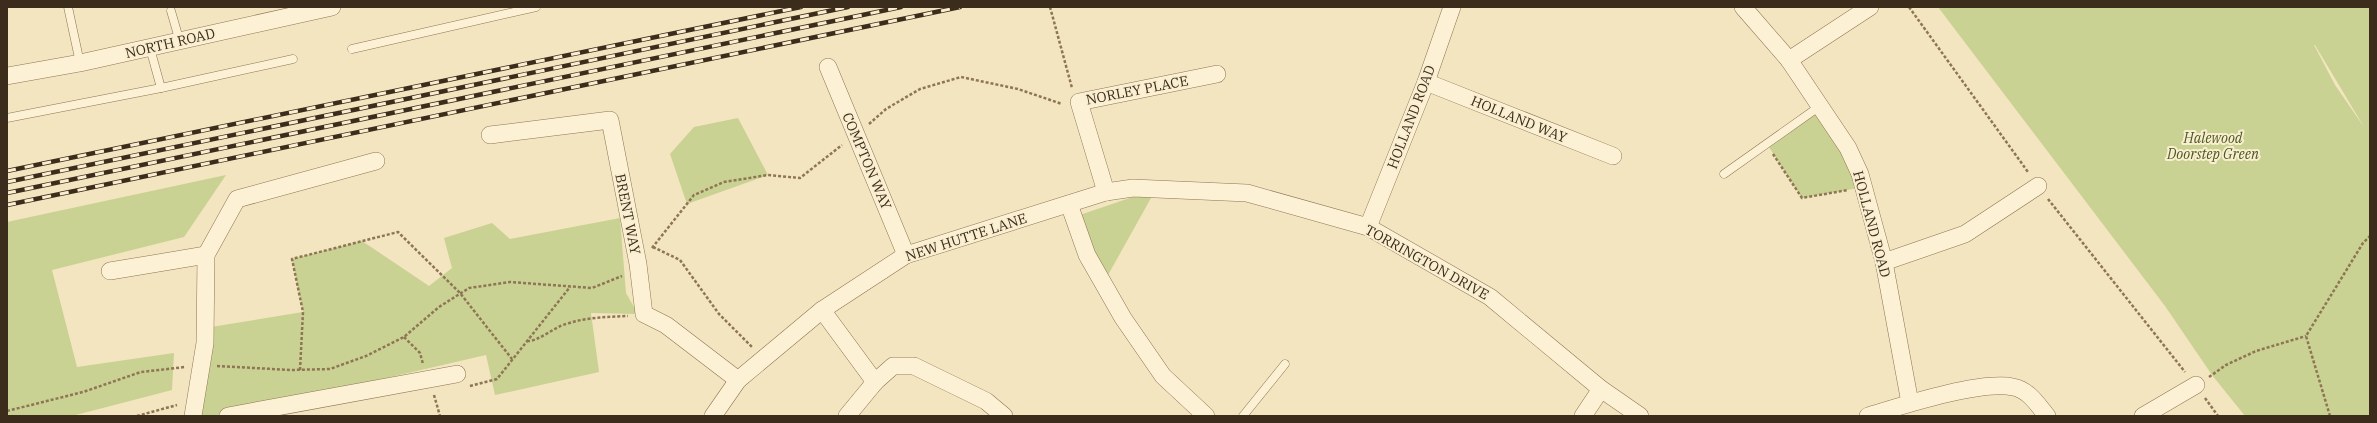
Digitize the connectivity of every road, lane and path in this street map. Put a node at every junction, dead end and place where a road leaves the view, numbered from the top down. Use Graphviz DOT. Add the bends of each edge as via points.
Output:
graph roads {
  1 [pos="68,7"];
  2 [pos="332,7"];
  3 [pos="536,7"];
  4 [pos="1050,7"];
  5 [pos="1452,7"];
  6 [pos="1744,7"];
  7 [pos="1870,7"];
  8 [pos="1909,7"];
  9 [pos="171,11"];
  10 [pos="293,11"];
  11 [pos="180,42"];
  12 [pos="150,48"];
  13 [pos="352,49"];
  14 [pos="293,60"];
  15 [pos="1789,60"];
  16 [pos="80,64"];
  17 [pos="828,68"];
  18 [pos="1217,74"];
  19 [pos="7,76"];
  20 [pos="1426,82"];
  21 [pos="161,88"];
  22 [pos="1079,102"];
  23 [pos="1820,106"];
  24 [pos="7,118"];
  25 [pos="490,135"];
  26 [pos="856,136"];
  27 [pos="1767,144"];
  28 [pos="1613,156"];
  29 [pos="376,160"];
  30 [pos="1724,174"];
  31 [pos="2038,186"];
  32 [pos="1864,187"];
  33 [pos="1106,192"];
  34 [pos="1069,204"];
  35 [pos="1368,227"];
  36 [pos="2370,236"];
  37 [pos="653,247"];
  38 [pos="206,255"];
  39 [pos="906,255"];
  40 [pos="1884,262"];
  41 [pos="638,264"];
  42 [pos="110,271"];
  43 [pos="570,287"];
  44 [pos="460,294"];
  45 [pos="822,310"];
  46 [pos="644,314"];
  47 [pos="2306,336"];
  48 [pos="404,337"];
  49 [pos="527,341"];
  50 [pos="512,359"];
  51 [pos="764,359"];
  52 [pos="202,364"];
  53 [pos="1285,364"];
  54 [pos="300,370"];
  55 [pos="457,374"];
  56 [pos="427,379"];
  57 [pos="738,380"];
  58 [pos="875,382"];
  59 [pos="2196,385"];
  60 [pos="1601,389"];
  61 [pos="1910,403"];
  62 [pos="195,408"];
  63 [pos="7,411"];
  64 [pos="137,416"];
  65 [pos="228,416"];
  66 [pos="713,416"];
  67 [pos="846,416"];
  68 [pos="1004,416"];
  69 [pos="1206,416"];
  70 [pos="1243,416"];
  71 [pos="1583,416"];
  72 [pos="1640,416"];
  73 [pos="1868,416"];
  74 [pos="2047,416"];
  75 [pos="2143,416"];
  76 [pos="2218,416"];
  77 [pos="2330,416"];
  1 -- 16 [label="lane"];
  2 -- 10 [label="street, NORTH ROAD"];
  3 -- 13 [label="lane"];
  4 -- 22 [label="path" via="1072,90"];
  5 -- 20 [label="street, HOLLAND ROAD"];
  6 -- 15 [label="street, HOLLAND ROAD"];
  7 -- 15 [label="street"];
  8 -- 31 [label="path"];
  9 -- 11 [label="lane"];
  10 -- 11 [label="street, NORTH ROAD"];
  11 -- 12 [label="street, NORTH ROAD"];
  12 -- 16 [label="street, NORTH ROAD"];
  12 -- 21 [label="lane"];
  14 -- 21 [label="lane"];
  15 -- 23 [label="street, HOLLAND ROAD"];
  16 -- 19 [label="street, NORTH ROAD"];
  17 -- 26 [label="street, COMPTON WAY"];
  18 -- 22 [label="street, NORLEY PLACE"];
  20 -- 28 [label="street, HOLLAND WAY"];
  20 -- 35 [label="street, HOLLAND ROAD"];
  21 -- 24 [label="lane"];
  22 -- 26 [label="path" via="1065,105 1018,89 961,77 920,89 886,109"];
  22 -- 33 [label="street, NORLEY PLACE"];
  23 -- 27 [label="lane"];
  23 -- 32 [label="street, HOLLAND ROAD" via="1848,148"];
  25 -- 41 [label="street, BRENT WAY" via="610,120"];
  26 -- 37 [label="path" via="824,157 800,178 768,175 753,177 724,182 694,195"];
  26 -- 39 [label="street, COMPTON WAY"];
  27 -- 30 [label="lane"];
  27 -- 32 [label="path" via="1802,198"];
  29 -- 38 [label="street" via="237,199"];
  31 -- 40 [label="street" via="1965,234"];
  31 -- 59 [label="path"];
  32 -- 40 [label="street, HOLLAND ROAD"];
  33 -- 34 [label="street, NEW HUTTE LANE"];
  33 -- 35 [label="street, TORRINGTON DRIVE" via="1132,188 1247,193"];
  34 -- 39 [label="street, NEW HUTTE LANE"];
  34 -- 69 [label="street" via="1087,255 1122,318 1163,376"];
  35 -- 60 [label="street, TORRINGTON DRIVE" via="1490,297"];
  36 -- 47 [label="path" via="2363,242"];
  37 -- 41 [label="path"];
  37 -- 51 [label="path" via="680,260 719,314"];
  38 -- 42 [label="street"];
  38 -- 52 [label="street" via="206,343"];
  39 -- 45 [label="street, NEW HUTTE LANE"];
  40 -- 61 [label="street, HOLLAND ROAD"];
  41 -- 43 [label="path" via="619,278 592,288"];
  41 -- 46 [label="street, BRENT WAY"];
  43 -- 44 [label="path" via="510,282 469,288"];
  43 -- 49 [label="path"];
  44 -- 48 [label="path" via="439,307"];
  44 -- 50 [label="path"];
  44 -- 54 [label="path" via="398,232 292,259 303,312"];
  45 -- 51 [label="street, NEW HUTTE LANE"];
  45 -- 58 [label="street"];
  46 -- 49 [label="path" via="584,319 553,328 533,341"];
  46 -- 57 [label="street" via="666,325"];
  47 -- 59 [label="path" via="2256,351 2226,365"];
  47 -- 77 [label="path"];
  48 -- 54 [label="path" via="366,356 330,369"];
  48 -- 56 [label="path" via="420,353"];
  49 -- 50 [label="path"];
  50 -- 55 [label="path" via="497,379 465,387"];
  51 -- 57 [label="street, NEW HUTTE LANE"];
  52 -- 54 [label="path"];
  52 -- 62 [label="street"];
  52 -- 63 [label="path" via="141,372 83,392"];
  53 -- 70 [label="lane"];
  55 -- 56 [label="street"];
  56 -- 65 [label="street"];
  57 -- 66 [label="street, NEW HUTTE LANE"];
  58 -- 67 [label="street"];
  58 -- 68 [label="street" via="893,366 914,366 986,401"];
  59 -- 75 [label="street"];
  59 -- 76 [label="path"];
  60 -- 71 [label="street"];
  60 -- 72 [label="street, TORRINGTON DRIVE"];
  61 -- 73 [label="street"];
  61 -- 74 [label="street" via="1994,385 2007,386 2030,395"];
  62 -- 64 [label="path"];
}
